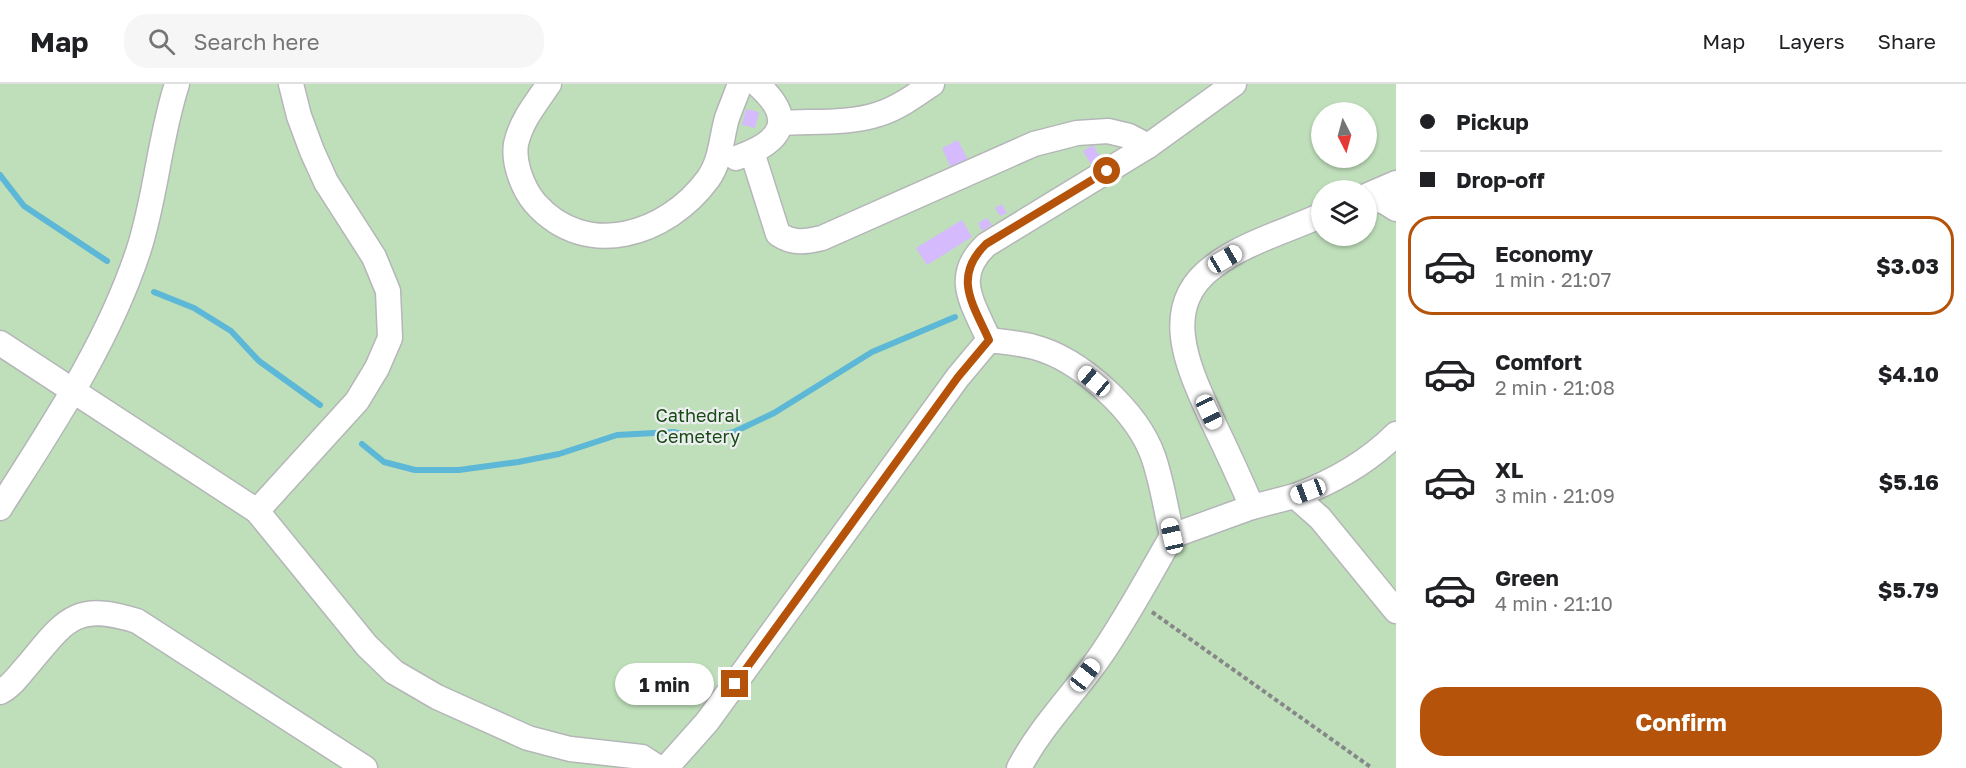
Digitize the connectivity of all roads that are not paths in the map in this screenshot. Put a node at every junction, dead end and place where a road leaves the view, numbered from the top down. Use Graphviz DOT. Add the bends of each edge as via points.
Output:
graph roads {
  1 [pos="177,84"];
  2 [pos="291,84"];
  3 [pos="549,84"];
  4 [pos="740,84"];
  5 [pos="757,84"];
  6 [pos="932,84"];
  7 [pos="1234,84"];
  8 [pos="781,123"];
  9 [pos="1148,146"];
  10 [pos="752,152"];
  11 [pos="717,164"];
  12 [pos="1396,183"];
  13 [pos="1377,191"];
  14 [pos="1377,199"];
  15 [pos="1396,209"];
  16 [pos="1311,220"];
  17 [pos="989,340"];
  18 [pos="0,343"];
  19 [pos="75,390"];
  20 [pos="1396,434"];
  21 [pos="1295,496"];
  22 [pos="1252,507"];
  23 [pos="0,508"];
  24 [pos="257,511"];
  25 [pos="1172,536"];
  26 [pos="1396,611"];
  27 [pos="0,692"];
  28 [pos="365,768"];
  29 [pos="659,768"];
  30 [pos="666,768"];
  31 [pos="1019,768"];
  1 -- 19 [label="lane" via="138,250 123,292"];
  2 -- 24 [label="lane" via="298,116 316,162 374,257 388,291 390,338 357,401"];
  3 -- 11 [label="lane" via="522,125 516,147 526,192 545,214 565,228 619,236 645,229 671,216 692,198"];
  4 -- 11 [label="lane"];
  5 -- 8 [label="lane" via="772,98"];
  6 -- 8 [label="lane" via="880,114"];
  7 -- 9 [label="lane"];
  8 -- 10 [label="lane" via="779,133"];
  9 -- 10 [label="lane" via="1108,131 1077,133 1034,144 822,238 803,242 788,241 778,234"];
  9 -- 17 [label="lane" via="986,244 973,257 966,274 969,295"];
  10 -- 11 [label="lane"];
  12 -- 13 [label="lane"];
  14 -- 15 [label="lane"];
  16 -- 22 [label="lane" via="1214,266 1200,279 1183,313 1184,352 1189,367"];
  17 -- 25 [label="lane" via="1035,347 1059,357 1080,369 1122,405 1153,455"];
  17 -- 30 [label="lane" via="707,722"];
  18 -- 19 [label="lane"];
  19 -- 23 [label="lane"];
  19 -- 24 [label="lane"];
  20 -- 21 [label="lane" via="1348,472"];
  21 -- 22 [label="lane"];
  21 -- 26 [label="lane" via="1320,518"];
  22 -- 25 [label="lane"];
  24 -- 29 [label="lane" via="367,646 394,672 437,698 528,738 570,749 642,757"];
  25 -- 31 [label="lane" via="1137,601 1100,657 1041,731"];
  27 -- 28 [label="lane" via="61,626 86,613 112,613 137,621"];
}
